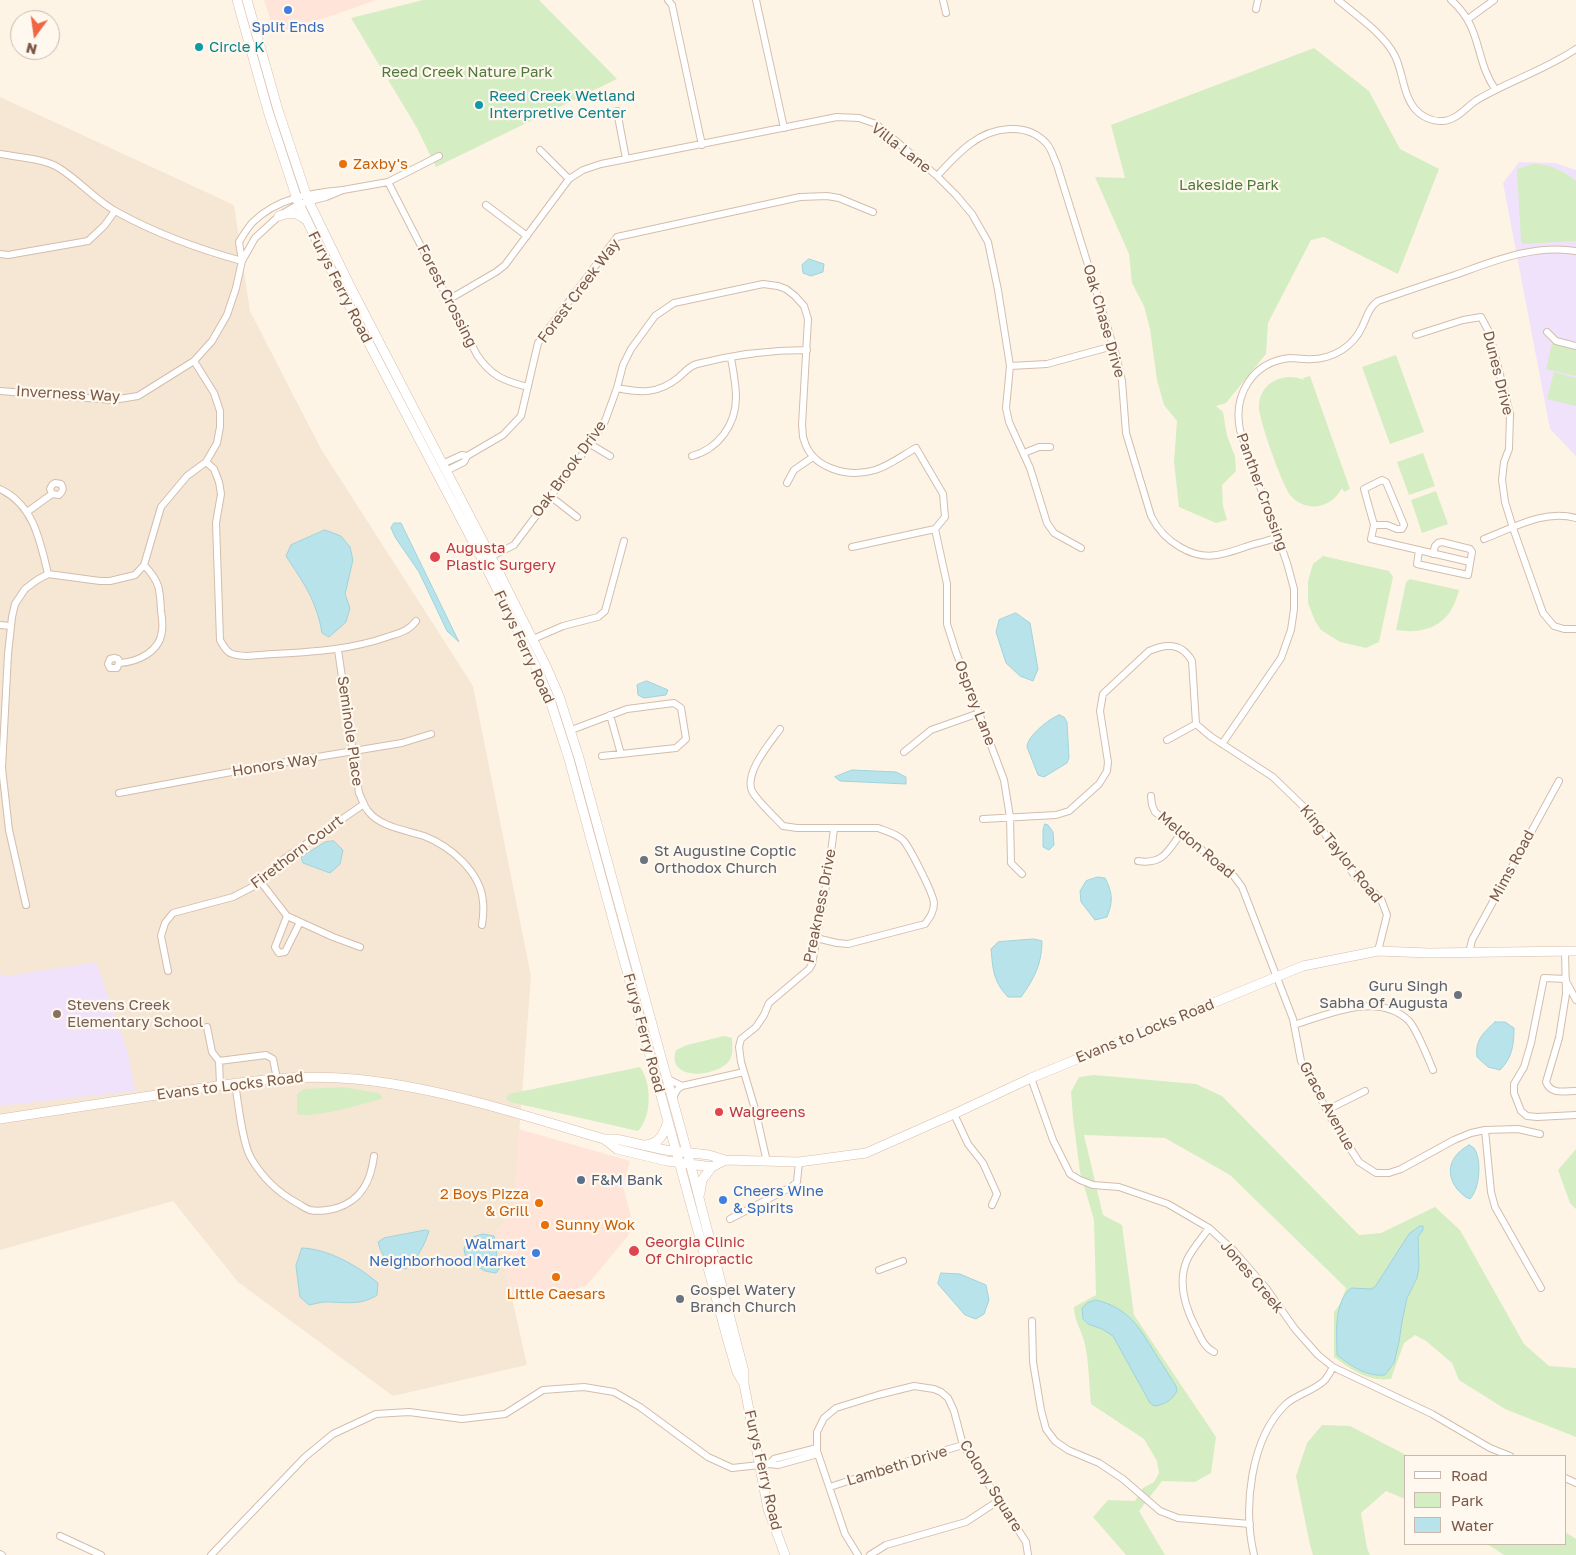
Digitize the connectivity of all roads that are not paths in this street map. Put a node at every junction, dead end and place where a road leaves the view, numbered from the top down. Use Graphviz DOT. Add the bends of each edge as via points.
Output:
graph roads {
  1 [pos="237,0"];
  2 [pos="247,0"];
  3 [pos="668,0"];
  4 [pos="756,0"];
  5 [pos="943,0"];
  6 [pos="1258,0"];
  7 [pos="1338,0"];
  8 [pos="1451,0"];
  9 [pos="1494,0"];
  10 [pos="1256,9"];
  11 [pos="946,13"];
  12 [pos="1468,19"];
  13 [pos="254,41"];
  14 [pos="1576,49"];
  15 [pos="1494,89"];
  16 [pos="617,111"];
  17 [pos="784,128"];
  18 [pos="702,145"];
  19 [pos="540,150"];
  20 [pos="0,154"];
  21 [pos="439,156"];
  22 [pos="626,159"];
  23 [pos="937,176"];
  24 [pos="569,179"];
  25 [pos="388,182"];
  26 [pos="307,199"];
  27 [pos="298,201"];
  28 [pos="486,205"];
  29 [pos="115,211"];
  30 [pos="873,212"];
  31 [pos="279,216"];
  32 [pos="307,220"];
  33 [pos="249,227"];
  34 [pos="258,234"];
  35 [pos="527,236"];
  36 [pos="1576,251"];
  37 [pos="0,254"];
  38 [pos="242,261"];
  39 [pos="448,300"];
  40 [pos="1547,332"];
  41 [pos="1416,336"];
  42 [pos="1113,346"];
  43 [pos="1576,346"];
  44 [pos="807,350"];
  45 [pos="731,358"];
  46 [pos="194,362"];
  47 [pos="1010,366"];
  48 [pos="528,386"];
  49 [pos="617,388"];
  50 [pos="0,391"];
  51 [pos="590,444"];
  52 [pos="1050,447"];
  53 [pos="1024,454"];
  54 [pos="610,456"];
  55 [pos="692,456"];
  56 [pos="812,457"];
  57 [pos="206,462"];
  58 [pos="444,468"];
  59 [pos="787,483"];
  60 [pos="0,489"];
  61 [pos="52,494"];
  62 [pos="550,496"];
  63 [pos="28,512"];
  64 [pos="577,517"];
  65 [pos="1576,518"];
  66 [pos="1374,525"];
  67 [pos="1513,528"];
  68 [pos="935,529"];
  69 [pos="1278,537"];
  70 [pos="1484,539"];
  71 [pos="624,541"];
  72 [pos="852,547"];
  73 [pos="1081,548"];
  74 [pos="1419,551"];
  75 [pos="1433,554"];
  76 [pos="487,559"];
  77 [pos="1470,562"];
  78 [pos="144,565"];
  79 [pos="48,574"];
  80 [pos="416,621"];
  81 [pos="0,625"];
  82 [pos="11,626"];
  83 [pos="1576,629"];
  84 [pos="533,639"];
  85 [pos="338,650"];
  86 [pos="119,663"];
  87 [pos="978,713"];
  88 [pos="610,715"];
  89 [pos="1196,724"];
  90 [pos="780,729"];
  91 [pos="570,732"];
  92 [pos="431,734"];
  93 [pos="1167,740"];
  94 [pos="1222,744"];
  95 [pos="353,752"];
  96 [pos="904,752"];
  97 [pos="621,754"];
  98 [pos="602,756"];
  99 [pos="1559,782"];
  100 [pos="119,793"];
  101 [pos="1151,796"];
  102 [pos="364,804"];
  103 [pos="1010,817"];
  104 [pos="983,819"];
  105 [pos="834,828"];
  106 [pos="1182,833"];
  107 [pos="1138,861"];
  108 [pos="1022,874"];
  109 [pos="260,881"];
  110 [pos="26,905"];
  111 [pos="286,916"];
  112 [pos="300,922"];
  113 [pos="482,925"];
  114 [pos="816,938"];
  115 [pos="360,947"];
  116 [pos="1378,951"];
  117 [pos="1565,951"];
  118 [pos="1576,951"];
  119 [pos="1469,952"];
  120 [pos="168,971"];
  121 [pos="1276,977"];
  122 [pos="1566,980"];
  123 [pos="1575,997"];
  124 [pos="1294,1025"];
  125 [pos="207,1028"];
  126 [pos="219,1061"];
  127 [pos="1433,1070"];
  128 [pos="744,1072"];
  129 [pos="666,1078"];
  130 [pos="1031,1078"];
  131 [pos="277,1079"];
  132 [pos="234,1083"];
  133 [pos="220,1085"];
  134 [pos="682,1086"];
  135 [pos="1576,1090"];
  136 [pos="1365,1091"];
  137 [pos="672,1100"];
  138 [pos="1327,1110"];
  139 [pos="954,1114"];
  140 [pos="1576,1115"];
  141 [pos="0,1119"];
  142 [pos="668,1122"];
  143 [pos="1485,1130"];
  144 [pos="1540,1134"];
  145 [pos="604,1139"];
  146 [pos="642,1145"];
  147 [pos="676,1151"];
  148 [pos="687,1152"];
  149 [pos="374,1156"];
  150 [pos="725,1160"];
  151 [pos="678,1162"];
  152 [pos="767,1162"];
  153 [pos="799,1162"];
  154 [pos="690,1164"];
  155 [pos="712,1167"];
  156 [pos="700,1201"];
  157 [pos="992,1205"];
  158 [pos="730,1219"];
  159 [pos="1209,1228"];
  160 [pos="903,1261"];
  161 [pos="879,1270"];
  162 [pos="1541,1288"];
  163 [pos="1032,1321"];
  164 [pos="1214,1352"];
  165 [pos="1333,1367"];
  166 [pos="744,1384"];
  167 [pos="963,1446"];
  168 [pos="818,1451"];
  169 [pos="1508,1455"];
  170 [pos="764,1465"];
  171 [pos="830,1487"];
  172 [pos="998,1500"];
  173 [pos="1250,1524"];
  174 [pos="60,1536"];
  175 [pos="101,1555"];
  176 [pos="211,1555"];
  177 [pos="785,1555"];
  178 [pos="858,1555"];
  179 [pos="870,1555"];
  180 [pos="1028,1555"];
  181 [pos="1254,1555"];
  1 -- 13 [label="main road, Furys Ferry Road"];
  2 -- 13 [label="main road, Furys Ferry Road"];
  3 -- 18 [label="street" via="672,5"];
  4 -- 17 [label="street"];
  5 -- 11 [label="street"];
  6 -- 10 [label="street"];
  7 -- 15 [label="street" via="1386,42 1395,55 1410,102 1421,115 1443,121 1454,118"];
  8 -- 12 [label="street"];
  9 -- 12 [label="street"];
  12 -- 15 [label="street"];
  13 -- 26 [label="main road, Furys Ferry Road"];
  13 -- 27 [label="main road, Furys Ferry Road" via="268,111"];
  14 -- 15 [label="street"];
  16 -- 22 [label="street"];
  17 -- 18 [label="street, Villa Lane"];
  17 -- 23 [label="street, Villa Lane" via="837,117 859,118 876,124"];
  18 -- 22 [label="street, Villa Lane"];
  19 -- 24 [label="street"];
  20 -- 29 [label="street" via="58,167"];
  21 -- 25 [label="street, Inverness Way"];
  22 -- 24 [label="street, Villa Lane" via="582,170"];
  23 -- 42 [label="street, Oak Chase Drive" via="956,156 982,137 1010,128 1032,132 1041,138 1057,165"];
  23 -- 47 [label="street, Villa Lane" via="972,214 988,242"];
  24 -- 35 [label="street, Villa Lane"];
  25 -- 26 [label="street, Inverness Way"];
  25 -- 39 [label="street, Forest Crossing"];
  26 -- 27 [label="street, Inverness Way"];
  26 -- 58 [label="main road, Furys Ferry Road"];
  27 -- 31 [label="street, Inverness Way"];
  27 -- 32 [label="main road, Furys Ferry Road"];
  27 -- 33 [label="street, Inverness Way" via="274,206"];
  28 -- 35 [label="street"];
  29 -- 37 [label="street" via="88,240"];
  29 -- 38 [label="street" via="167,237"];
  30 -- 48 [label="street, Forest Creek Way" via="839,198 800,197 616,237 538,343"];
  31 -- 32 [label="main road" via="295,213"];
  31 -- 34 [label="street, Inverness Way"];
  32 -- 76 [label="main road, Furys Ferry Road" via="345,298"];
  33 -- 34 [label="street"];
  33 -- 38 [label="street, Inverness Way" via="239,242"];
  34 -- 38 [label="street, Inverness Way"];
  35 -- 39 [label="street, Villa Lane" via="505,265"];
  36 -- 69 [label="street, Panther Crossing" via="1556,249 1517,254 1378,301 1371,307 1355,338 1340,351 1323,358 1290,358 1276,362 1251,378 1242,393 1238,421"];
  38 -- 46 [label="street, Inverness Way" via="228,315"];
  39 -- 48 [label="street, Forest Crossing" via="483,365 499,378"];
  40 -- 43 [label="street" via="1556,341"];
  41 -- 67 [label="street, Dunes Drive" via="1482,316 1493,345 1510,414 1509,449 1502,480"];
  42 -- 47 [label="street" via="1047,364"];
  42 -- 69 [label="street, Oak Chase Drive" via="1122,381 1126,433 1151,516 1163,535 1199,556 1224,554"];
  44 -- 45 [label="street" via="780,350"];
  44 -- 49 [label="street, Oak Brook Drive" via="808,319 804,306 786,289 763,284 674,303 655,316 631,349"];
  44 -- 56 [label="street, Oak Brook Drive" via="803,439"];
  45 -- 49 [label="street" via="694,365 666,386 648,392"];
  45 -- 55 [label="street" via="736,398 730,424 718,442"];
  46 -- 50 [label="street, Inverness Way" via="138,396 114,400"];
  46 -- 57 [label="street" via="214,392 220,411 216,443"];
  47 -- 53 [label="street, Villa Lane" via="1008,422"];
  48 -- 58 [label="street, Forest Creek Way" via="521,416 503,435 467,456 464,462"];
  49 -- 51 [label="street, Oak Brook Drive" via="605,420"];
  51 -- 54 [label="street"];
  51 -- 62 [label="street, Oak Brook Drive"];
  52 -- 53 [label="street" via="1039,447"];
  53 -- 73 [label="street, Villa Lane" via="1047,523 1054,533"];
  56 -- 59 [label="street" via="794,470"];
  56 -- 68 [label="street" via="829,468 859,474 877,470 916,448 943,494 945,517"];
  57 -- 78 [label="street" via="187,476 161,507"];
  57 -- 85 [label="street" via="214,469 219,482 216,551 220,640 226,651 247,656"];
  58 -- 76 [label="main road, Furys Ferry Road"];
  60 -- 63 [label="street"];
  61 -- 63 [label="street"];
  62 -- 64 [label="street"];
  62 -- 76 [label="street, Oak Brook Drive" via="514,545"];
  63 -- 79 [label="street" via="35,525"];
  65 -- 67 [label="street" via="1562,514 1535,519"];
  66 -- 66 [label="street" via="1402,529 1404,524 1386,482 1382,480 1364,490"];
  66 -- 74 [label="street" via="1371,539"];
  67 -- 70 [label="street"];
  67 -- 83 [label="street" via="1543,613 1554,626"];
  68 -- 72 [label="street"];
  68 -- 87 [label="street, Osprey Lane" via="947,584 948,624"];
  69 -- 94 [label="street, Panther Crossing" via="1294,589 1292,630 1280,658"];
  71 -- 84 [label="street" via="605,611 598,617 563,626"];
  74 -- 75 [label="street"];
  74 -- 77 [label="street" via="1417,564 1468,575"];
  75 -- 77 [label="street"];
  75 -- 77 [label="street" via="1435,546 1442,542 1467,548 1472,552"];
  76 -- 84 [label="main road, Furys Ferry Road"];
  76 -- 142 [label="main road, Furys Ferry Road" via="549,697 569,759"];
  78 -- 79 [label="street" via="135,575 110,581"];
  78 -- 86 [label="street" via="158,583 160,641 153,651 127,663"];
  79 -- 82 [label="street" via="25,590 15,604"];
  80 -- 85 [label="street" via="411,629 375,642"];
  81 -- 82 [label="street"];
  82 -- 110 [label="street" via="2,768 9,830"];
  84 -- 91 [label="main road, Furys Ferry Road" via="559,696"];
  85 -- 95 [label="street, Seminole Place"];
  87 -- 96 [label="street" via="931,730"];
  87 -- 103 [label="street, Osprey Lane" via="1004,780"];
  88 -- 91 [label="street"];
  88 -- 97 [label="street"];
  88 -- 97 [label="street" via="627,709 674,703 682,708 686,739 682,744 676,748"];
  89 -- 93 [label="street"];
  89 -- 94 [label="street, King Taylor Road"];
  89 -- 103 [label="street" via="1192,661 1180,648 1159,647 1149,652 1103,694 1100,711 1108,762 1099,784 1069,811 1056,815"];
  90 -- 105 [label="street" via="752,772 752,790 783,826"];
  91 -- 129 [label="main road, Furys Ferry Road"];
  92 -- 95 [label="street, Honors Way"];
  94 -- 116 [label="street, King Taylor Road" via="1273,777 1303,806 1355,876 1381,899 1387,915"];
  95 -- 100 [label="street, Honors Way"];
  95 -- 102 [label="street, Seminole Place" via="359,793"];
  97 -- 98 [label="street"];
  99 -- 119 [label="street, Mims Road" via="1472,940"];
  101 -- 106 [label="street, Meldon Road" via="1155,812"];
  102 -- 109 [label="street, Firethorn Court" via="284,859"];
  102 -- 113 [label="street, Seminole Place" via="380,821 443,845 461,860 475,876 483,900"];
  103 -- 104 [label="street"];
  103 -- 108 [label="street, Osprey Lane" via="1012,863"];
  105 -- 114 [label="street, Preakness Drive"];
  105 -- 114 [label="street" via="878,828 903,839 929,888 934,902 932,915 925,924 848,944"];
  106 -- 107 [label="street" via="1165,856 1148,863"];
  106 -- 121 [label="street, Meldon Road" via="1233,875 1242,887"];
  109 -- 111 [label="street"];
  109 -- 120 [label="street, Firethorn Court" via="233,896 172,913 161,936"];
  111 -- 112 [label="street"];
  111 -- 112 [label="street" via="275,947 279,953 285,952"];
  112 -- 115 [label="street"];
  114 -- 128 [label="street, Preakness Drive" via="809,970 769,1003 756,1027 741,1039 739,1047"];
  116 -- 119 [label="main road, Evans to Locks Road"];
  116 -- 121 [label="main road, Evans to Locks Road" via="1303,966"];
  117 -- 118 [label="main road, Evans to Locks Road"];
  117 -- 119 [label="main road, Evans to Locks Road"];
  117 -- 122 [label="street"];
  121 -- 124 [label="street, Grace Avenue"];
  121 -- 130 [label="main road, Evans to Locks Road"];
  122 -- 123 [label="street"];
  122 -- 135 [label="street" via="1559,1038 1546,1082 1553,1092"];
  122 -- 140 [label="street" via="1544,978 1532,1043 1513,1089 1521,1111 1527,1116"];
  124 -- 127 [label="street" via="1359,1007 1378,1006 1396,1011 1410,1022"];
  124 -- 138 [label="street, Grace Avenue" via="1301,1061"];
  125 -- 126 [label="street" via="212,1052"];
  126 -- 131 [label="street" via="266,1055 273,1059"];
  126 -- 133 [label="street"];
  128 -- 134 [label="street"];
  128 -- 152 [label="street, Preakness Drive"];
  129 -- 134 [label="street"];
  129 -- 137 [label="main road, Furys Ferry Road"];
  130 -- 139 [label="main road, Evans to Locks Road"];
  130 -- 159 [label="street, Jones Creek" via="1053,1140 1070,1174 1093,1185 1119,1188 1168,1204"];
  131 -- 132 [label="main road, Evans to Locks Road"];
  131 -- 145 [label="main road, Evans to Locks Road" via="302,1076 406,1086"];
  132 -- 133 [label="main road, Evans to Locks Road"];
  132 -- 149 [label="street" via="249,1156 266,1180 309,1210 329,1210 346,1205 358,1196 372,1172"];
  133 -- 141 [label="main road, Evans to Locks Road"];
  134 -- 137 [label="street"];
  136 -- 138 [label="street"];
  137 -- 148 [label="main road, Furys Ferry Road"];
  138 -- 143 [label="street, Grace Avenue" via="1359,1162 1376,1173 1401,1169 1454,1140"];
  139 -- 153 [label="main road, Evans to Locks Road" via="866,1153"];
  139 -- 157 [label="street" via="997,1194"];
  142 -- 146 [label="main road" via="659,1140"];
  142 -- 147 [label="main road, Furys Ferry Road"];
  143 -- 144 [label="street, Grace Avenue" via="1518,1129"];
  143 -- 162 [label="street" via="1495,1207"];
  145 -- 146 [label="main road, Evans to Locks Road"];
  145 -- 151 [label="main road, Evans to Locks Road" via="617,1149"];
  146 -- 147 [label="main road, Evans to Locks Road"];
  147 -- 148 [label="main road, Evans to Locks Road"];
  147 -- 151 [label="main road, Furys Ferry Road"];
  148 -- 150 [label="main road, Evans to Locks Road"];
  148 -- 154 [label="main road, Furys Ferry Road"];
  150 -- 152 [label="main road, Evans to Locks Road"];
  150 -- 155 [label="main road"];
  151 -- 154 [label="main road, Evans to Locks Road"];
  151 -- 166 [label="main road, Furys Ferry Road" via="735,1364"];
  152 -- 153 [label="main road, Evans to Locks Road"];
  153 -- 158 [label="street" via="797,1182 791,1187"];
  154 -- 155 [label="main road, Evans to Locks Road"];
  154 -- 156 [label="main road, Furys Ferry Road"];
  155 -- 156 [label="main road" via="702,1180"];
  156 -- 166 [label="main road, Furys Ferry Road" via="744,1372"];
  159 -- 164 [label="street" via="1187,1259 1182,1288 1191,1320 1206,1348"];
  159 -- 165 [label="street, Jones Creek" via="1234,1251 1295,1329"];
  160 -- 161 [label="street"];
  163 -- 173 [label="street" via="1033,1362 1041,1410 1046,1429 1055,1441 1123,1479 1160,1512 1178,1518"];
  165 -- 169 [label="street, Jones Creek" via="1432,1414"];
  165 -- 173 [label="street" via="1325,1380 1287,1403 1261,1440 1251,1482"];
  166 -- 170 [label="main road, Furys Ferry Road"];
  167 -- 168 [label="street, Colony Square" via="948,1398 934,1389 914,1386 836,1408 820,1424"];
  167 -- 171 [label="street, Lambeth Drive"];
  167 -- 172 [label="street, Colony Square"];
  168 -- 170 [label="street" via="778,1465"];
  168 -- 171 [label="street, Colony Square"];
  170 -- 176 [label="street" via="732,1468 708,1457 614,1392 584,1387 543,1390 504,1414 462,1419 409,1412 376,1414 333,1434 305,1457"];
  170 -- 177 [label="main road, Furys Ferry Road" via="768,1509"];
  171 -- 178 [label="street, Colony Square" via="845,1534"];
  172 -- 179 [label="street" via="966,1522 886,1545"];
  172 -- 180 [label="street, Colony Square" via="1026,1542"];
  173 -- 181 [label="street"];
  174 -- 175 [label="street"];
}
